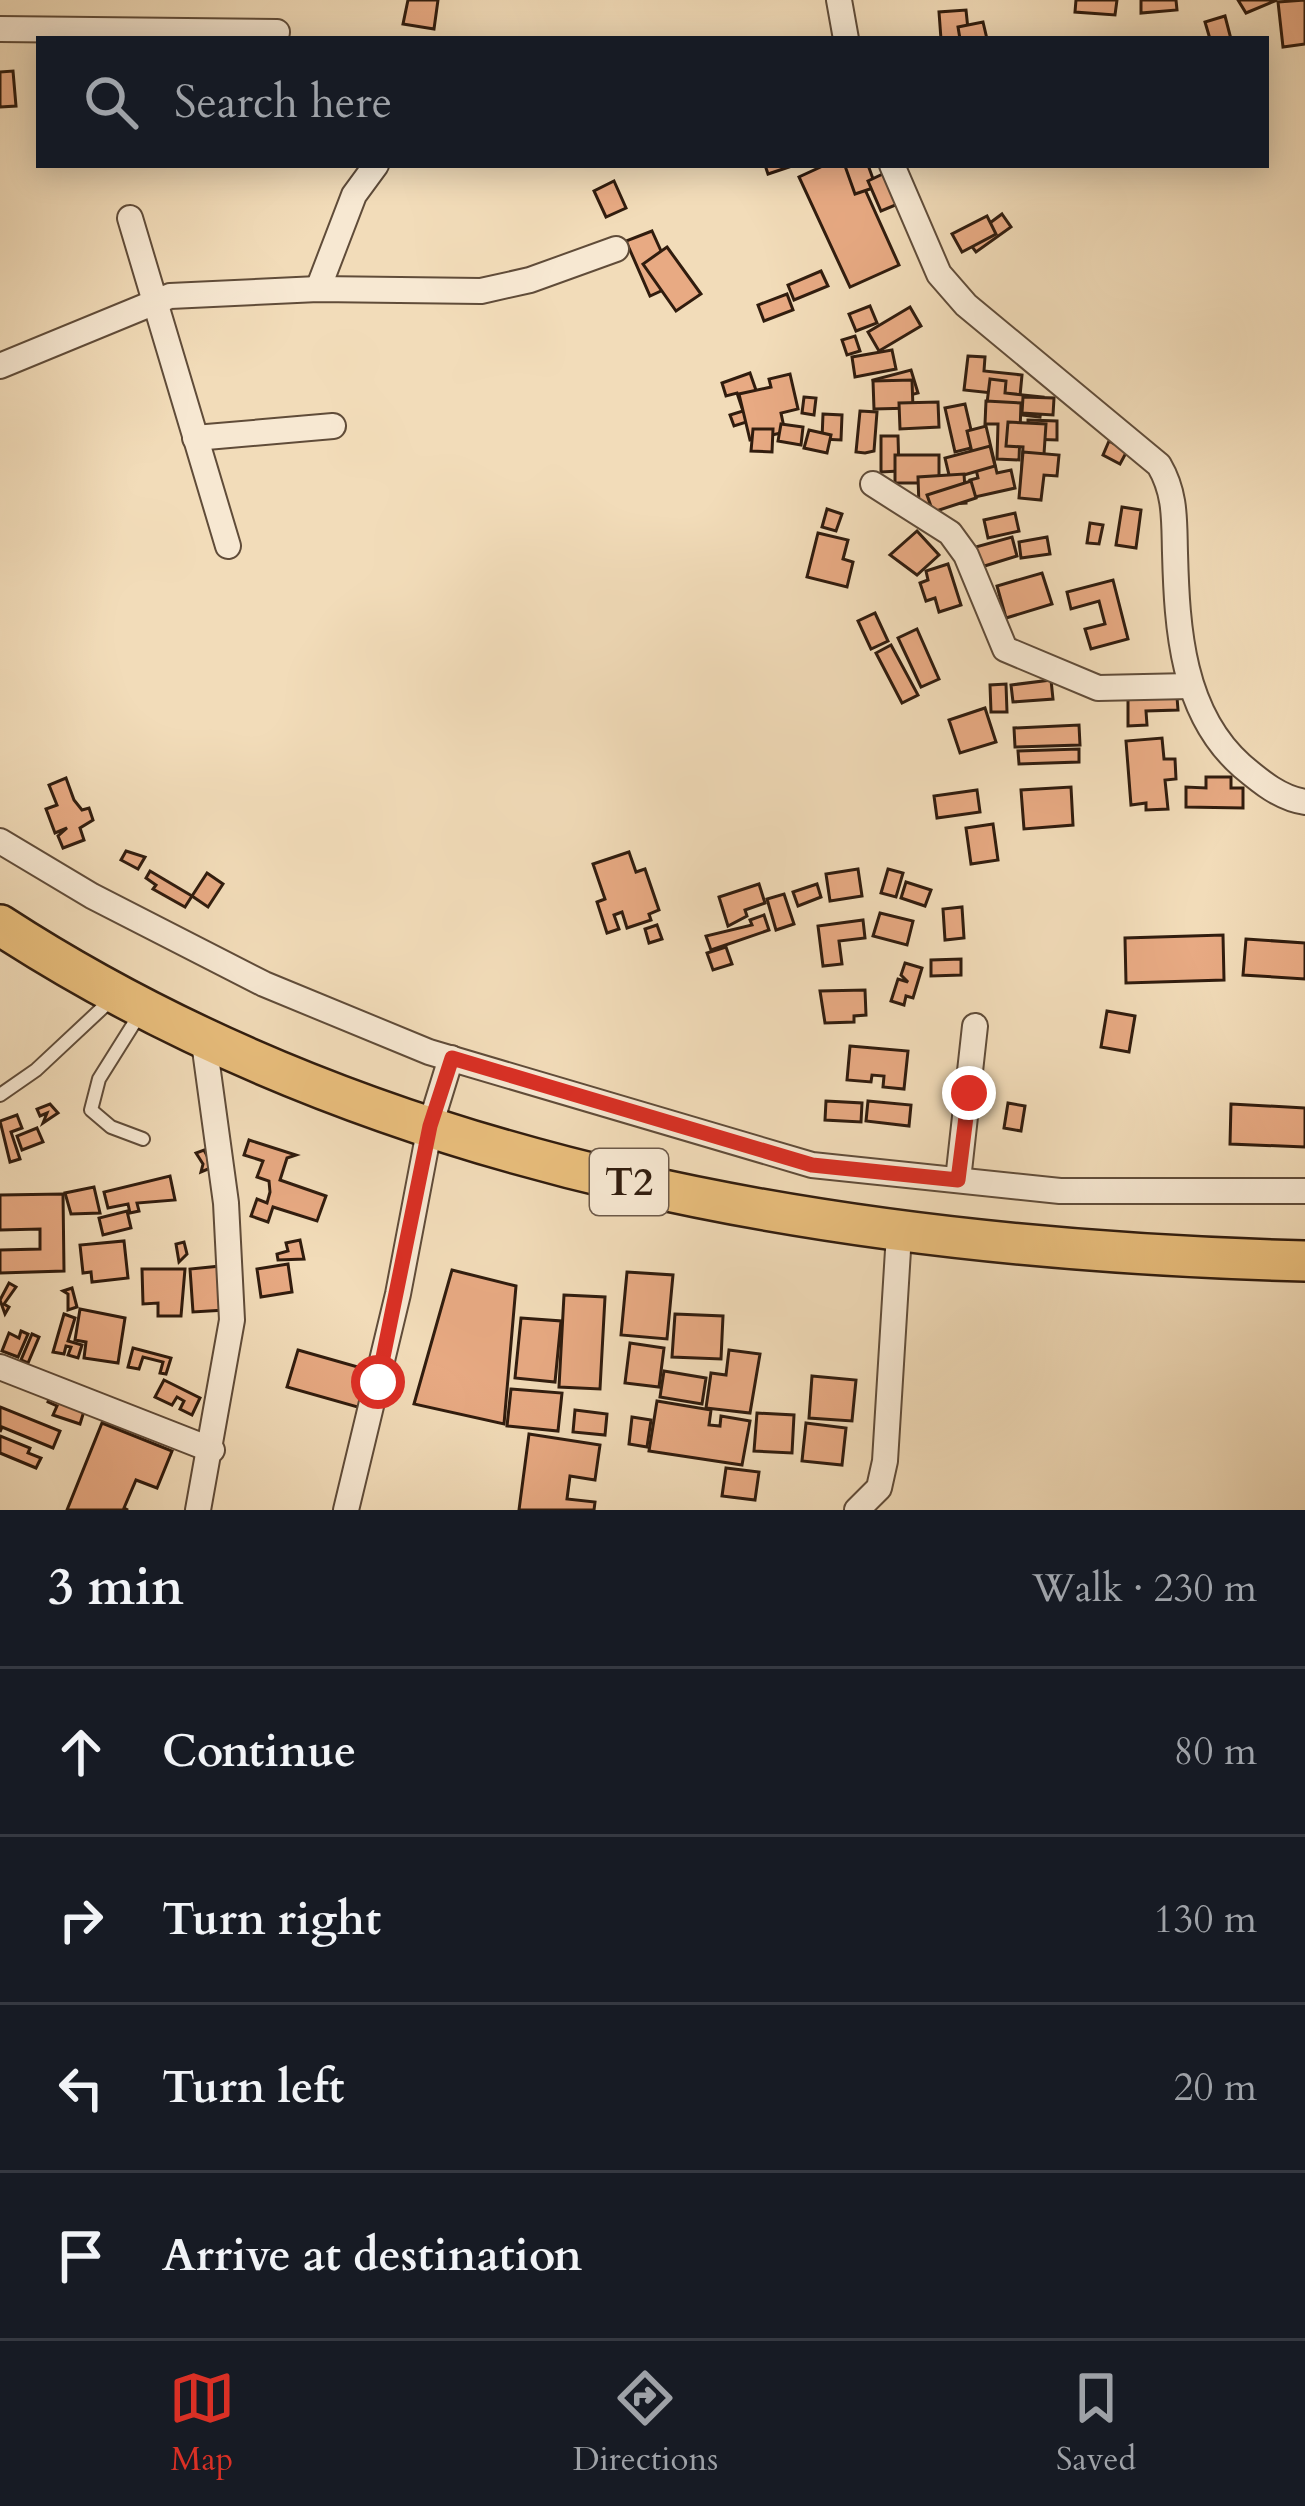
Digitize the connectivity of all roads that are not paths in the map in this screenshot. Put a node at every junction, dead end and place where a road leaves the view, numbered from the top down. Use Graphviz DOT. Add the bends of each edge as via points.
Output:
graph roads {
  1 [pos="839,0"];
  2 [pos="0,28"];
  3 [pos="277,32"];
  4 [pos="845,36"];
  5 [pos="374,168"];
  6 [pos="893,168"];
  7 [pos="130,218"];
  8 [pos="616,248"];
  9 [pos="318,289"];
  10 [pos="158,299"];
  11 [pos="0,366"];
  12 [pos="333,426"];
  13 [pos="195,437"];
  14 [pos="873,484"];
  15 [pos="228,546"];
  16 [pos="1190,686"];
  17 [pos="1305,802"];
  18 [pos="0,841"];
  19 [pos="0,925"];
  20 [pos="132,999"];
  21 [pos="975,1027"];
  22 [pos="202,1035"];
  23 [pos="452,1058"];
  24 [pos="0,1095"];
  25 [pos="430,1126"];
  26 [pos="143,1139"];
  27 [pos="958,1180"];
  28 [pos="1305,1191"];
  29 [pos="899,1234"];
  30 [pos="1305,1262"];
  31 [pos="0,1367"];
  32 [pos="212,1450"];
  33 [pos="198,1510"];
  34 [pos="346,1510"];
  35 [pos="857,1510"];
  1 -- 4 [label="street"];
  2 -- 3 [label="street"];
  5 -- 9 [label="street" via="354,195"];
  6 -- 16 [label="street" via="939,274 966,305 1139,445 1165,476"];
  7 -- 10 [label="street"];
  8 -- 9 [label="street" via="481,291"];
  9 -- 10 [label="street"];
  10 -- 11 [label="street"];
  10 -- 13 [label="street"];
  12 -- 13 [label="street"];
  13 -- 15 [label="street"];
  14 -- 16 [label="street" via="950,533 1005,649 1099,688"];
  16 -- 17 [label="street" via="1224,749 1278,794"];
  18 -- 23 [label="street" via="264,984"];
  19 -- 20 [label="highway, T2"];
  20 -- 22 [label="highway, T2"];
  20 -- 24 [label="lane"];
  20 -- 26 [label="lane" via="91,1110"];
  21 -- 27 [label="street"];
  22 -- 25 [label="highway, T2"];
  22 -- 32 [label="street" via="232,1274"];
  23 -- 25 [label="street"];
  23 -- 27 [label="street" via="812,1165"];
  25 -- 29 [label="highway, T2" via="622,1180"];
  25 -- 34 [label="street"];
  27 -- 28 [label="street" via="1060,1191"];
  29 -- 30 [label="highway, T2" via="1058,1252"];
  29 -- 35 [label="street" via="886,1461 879,1488"];
  31 -- 32 [label="street"];
  32 -- 33 [label="street"];
}
